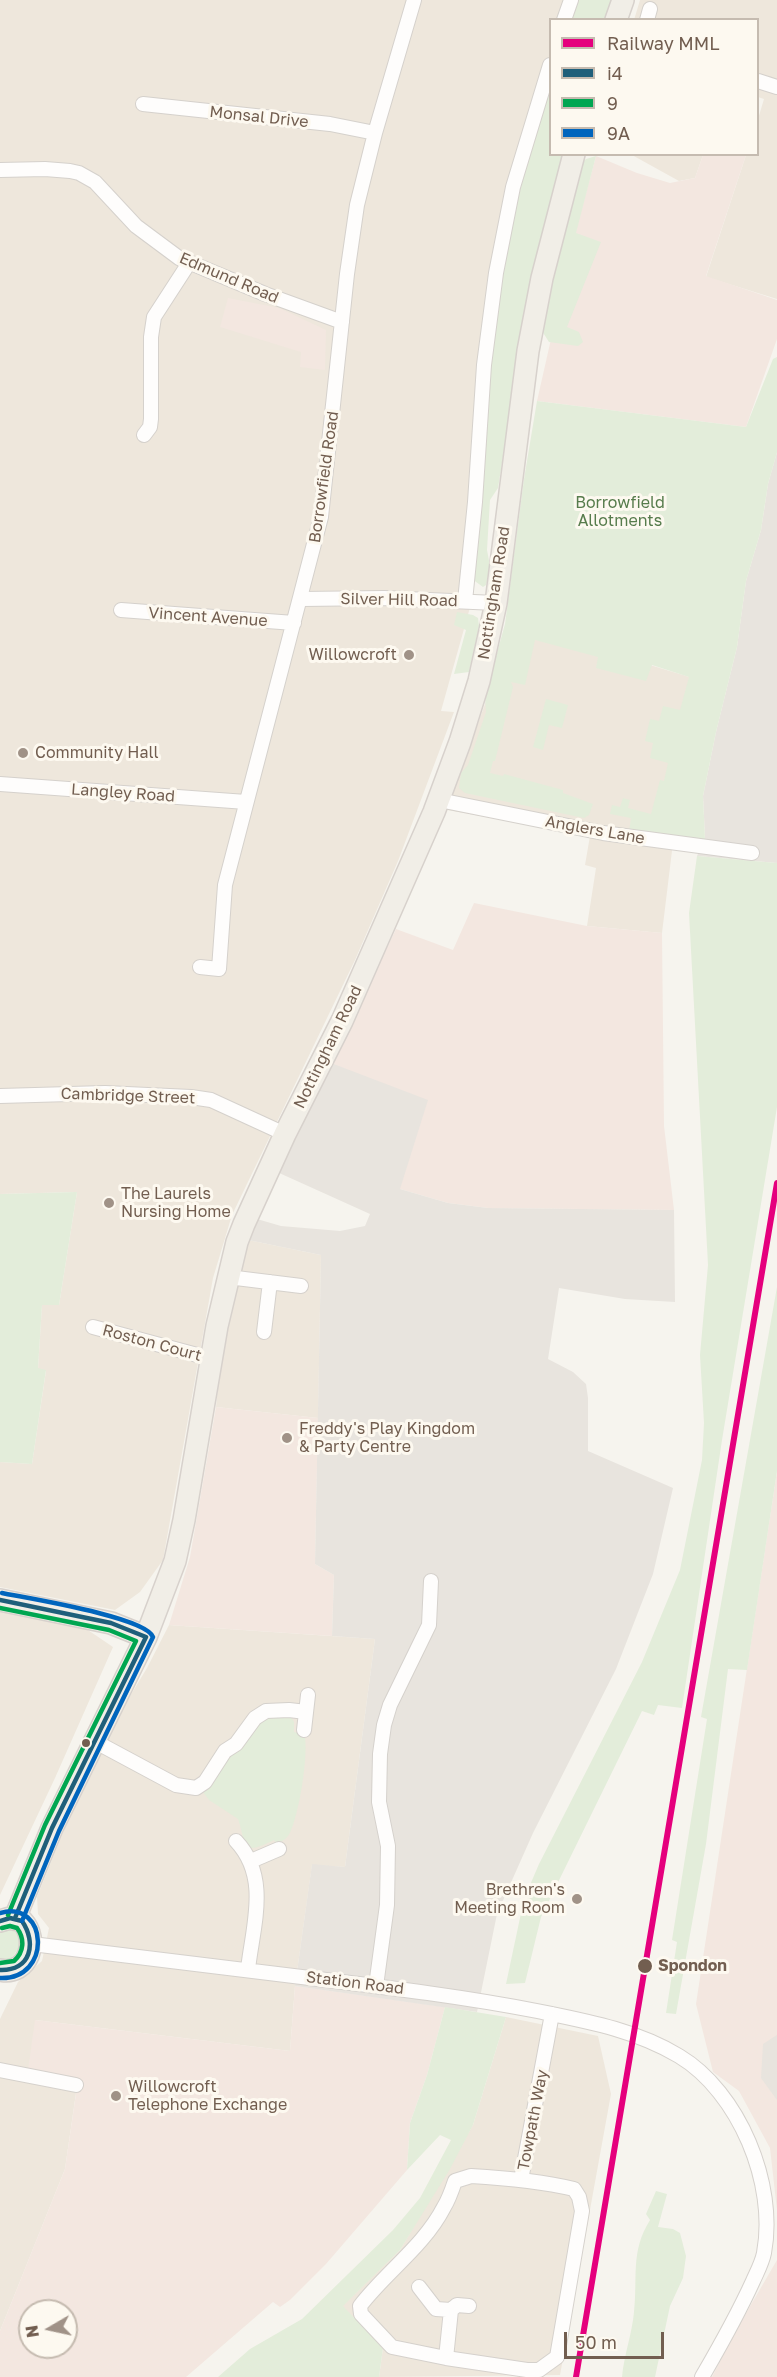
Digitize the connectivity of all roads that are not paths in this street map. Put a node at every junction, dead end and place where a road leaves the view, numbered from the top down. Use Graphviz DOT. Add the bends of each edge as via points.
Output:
graph roads {
  1 [pos="571,0"];
  2 [pos="623,0"];
  3 [pos="410,1"];
  4 [pos="565,18"];
  5 [pos="617,18"];
  6 [pos="549,67"];
  7 [pos="759,81"];
  8 [pos="777,87"];
  9 [pos="143,104"];
  10 [pos="375,133"];
  11 [pos="573,156"];
  12 [pos="0,170"];
  13 [pos="189,263"];
  14 [pos="342,322"];
  15 [pos="144,435"];
  16 [pos="302,599"];
  17 [pos="465,601"];
  18 [pos="496,603"];
  19 [pos="121,610"];
  20 [pos="294,623"];
  21 [pos="0,784"];
  22 [pos="439,800"];
  23 [pos="246,802"];
  24 [pos="752,853"];
  25 [pos="200,967"];
  26 [pos="0,1096"];
  27 [pos="285,1134"];
  28 [pos="228,1277"];
  29 [pos="270,1282"];
  30 [pos="301,1286"];
  31 [pos="93,1327"];
  32 [pos="264,1332"];
  33 [pos="212,1359"];
  34 [pos="431,1581"];
  35 [pos="0,1600"];
  36 [pos="146,1636"];
  37 [pos="308,1695"];
  38 [pos="306,1712"];
  39 [pos="304,1730"];
  40 [pos="94,1742"];
  41 [pos="236,1841"];
  42 [pos="279,1849"];
  43 [pos="251,1861"];
  44 [pos="8,1920"];
  45 [pos="32,1944"];
  46 [pos="248,1969"];
  47 [pos="0,1970"];
  48 [pos="376,1986"];
  49 [pos="552,2014"];
  50 [pos="0,2070"];
  51 [pos="76,2085"];
  52 [pos="521,2180"];
  53 [pos="771,2255"];
  54 [pos="419,2287"];
  55 [pos="469,2306"];
  56 [pos="451,2310"];
  57 [pos="446,2358"];
  58 [pos="702,2377"];
  1 -- 4 [label="street"];
  2 -- 5 [label="main road"];
  3 -- 10 [label="street, Borrowfield Road"];
  6 -- 17 [label="street, Nottingham Road" via="513,187 496,273 484,365"];
  7 -- 8 [label="street"];
  9 -- 10 [label="street, Monsal Drive" via="330,124"];
  10 -- 14 [label="street, Borrowfield Road" via="357,205"];
  11 -- 18 [label="main road, Nottingham Road" via="528,351"];
  12 -- 13 [label="street, Edmund Road" via="70,171 89,178 144,233"];
  13 -- 14 [label="street, Edmund Road"];
  13 -- 15 [label="street" via="154,317 151,419"];
  14 -- 16 [label="street, Borrowfield Road" via="323,508"];
  16 -- 17 [label="street, Silver Hill Road"];
  16 -- 20 [label="street, Borrowfield Road"];
  17 -- 18 [label="street, Silver Hill Road"];
  18 -- 22 [label="main road, Nottingham Road" via="479,681"];
  19 -- 20 [label="street, Vincent Avenue"];
  20 -- 23 [label="street, Borrowfield Road"];
  21 -- 23 [label="street, Langley Road"];
  22 -- 24 [label="street, Anglers Lane" via="603,833"];
  22 -- 27 [label="main road, Nottingham Road" via="342,1021"];
  23 -- 25 [label="street, Borrowfield Road" via="225,885 219,969"];
  26 -- 27 [label="street, Cambridge Street" via="105,1093 191,1097 211,1100"];
  27 -- 28 [label="main road, Nottingham Road" via="244,1224"];
  28 -- 29 [label="street"];
  28 -- 33 [label="main road, Nottingham Road"];
  29 -- 30 [label="street"];
  29 -- 32 [label="street"];
  31 -- 33 [label="street, Roston Court"];
  33 -- 36 [label="main road, Nottingham Road" via="175,1561"];
  34 -- 48 [label="street" via="429,1625 390,1705 380,1754 379,1802 388,1846 387,1905"];
  35 -- 36 [label="main road" via="111,1623"];
  36 -- 40 [label="main road, Nottingham Road"];
  37 -- 38 [label="street"];
  38 -- 39 [label="street"];
  38 -- 40 [label="street" via="266,1712 255,1718 236,1744 225,1750 205,1782 196,1788 176,1785"];
  40 -- 44 [label="main road, Nottingham Road"];
  41 -- 43 [label="street"];
  42 -- 43 [label="street"];
  43 -- 46 [label="street" via="258,1888"];
  44 -- 45 [label="main road" via="22,1921 31,1932"];
  45 -- 46 [label="street, Station Road"];
  45 -- 47 [label="main road" via="22,1964 14,1970"];
  46 -- 48 [label="street, Station Road"];
  48 -- 49 [label="street, Station Road"];
  49 -- 52 [label="street, Towpath Way"];
  49 -- 53 [label="street, Station Road" via="607,2026 658,2044 697,2069 715,2088 748,2135 761,2173"];
  50 -- 51 [label="street"];
  52 -- 57 [label="street, Towpath Way" via="471,2176 455,2181 444,2208 422,2239 360,2306 361,2314 392,2347"];
  52 -- 57 [label="street" via="574,2189 582,2211 556,2357 539,2370"];
  53 -- 58 [label="street"];
  54 -- 56 [label="street" via="436,2309"];
  55 -- 56 [label="street" via="457,2305"];
  56 -- 57 [label="street"];
}
